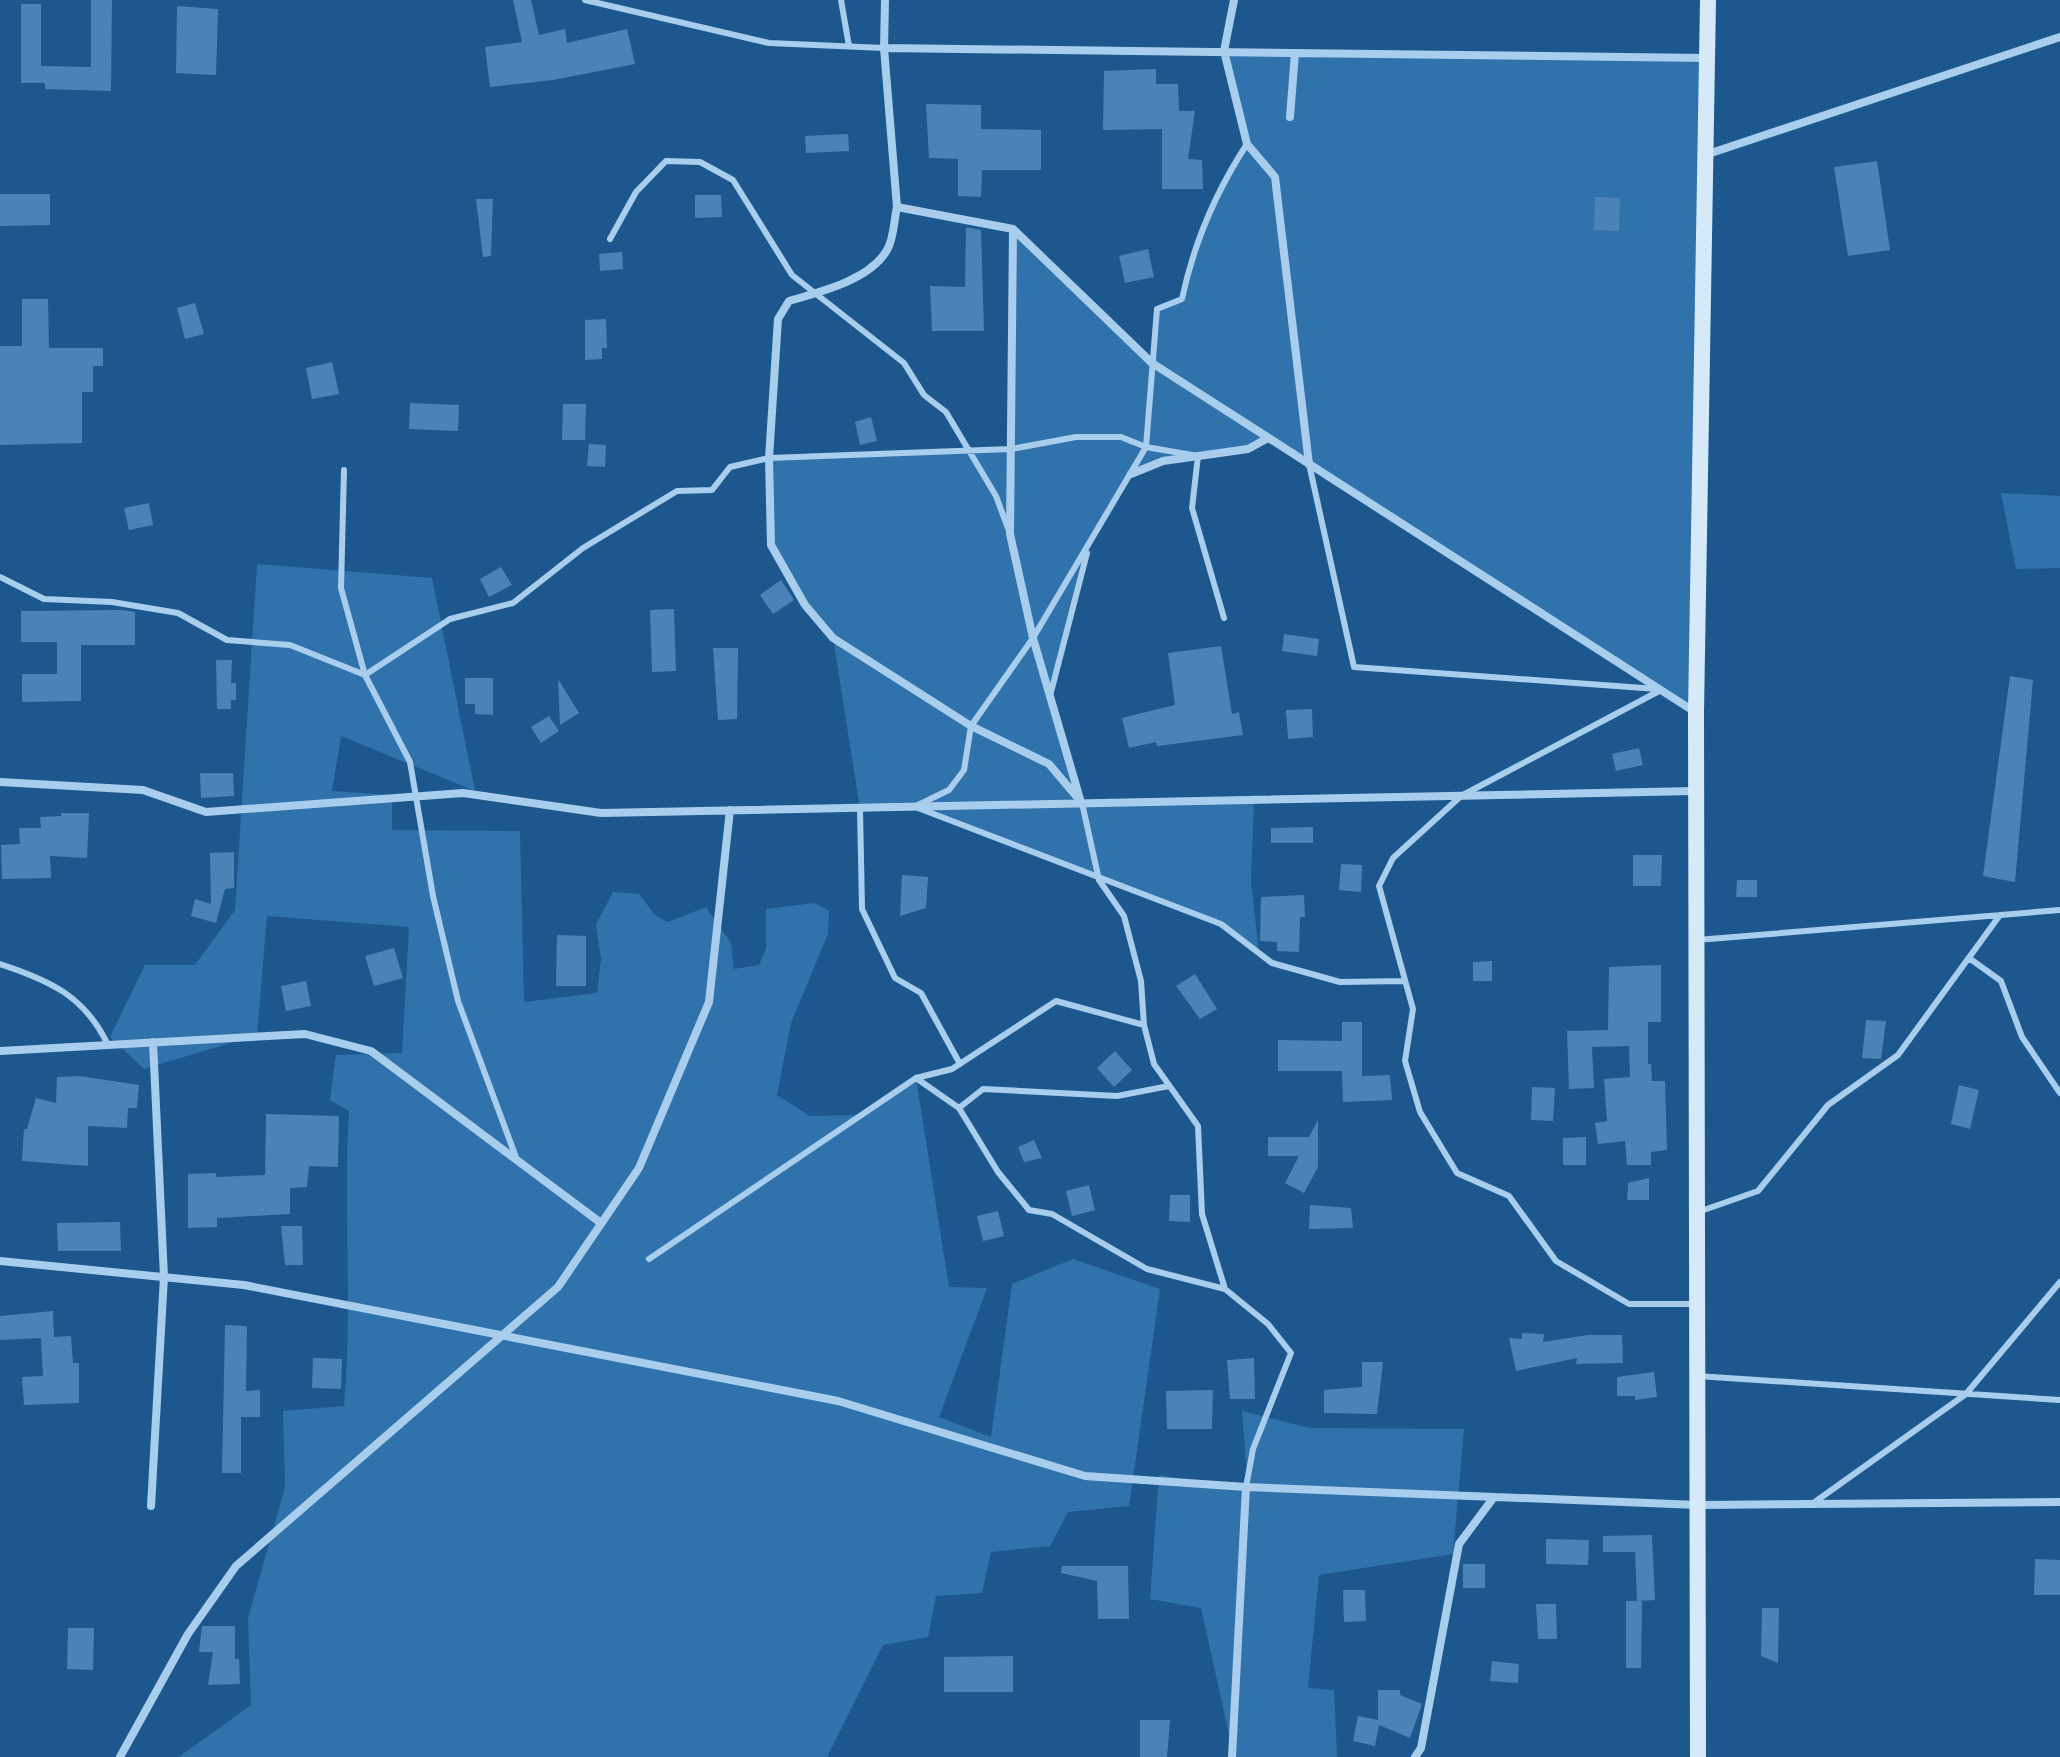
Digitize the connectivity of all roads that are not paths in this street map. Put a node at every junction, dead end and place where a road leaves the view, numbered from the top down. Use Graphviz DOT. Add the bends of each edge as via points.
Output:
graph roads {
  1 [pos="585,0"];
  2 [pos="841,0"];
  3 [pos="885,0"];
  4 [pos="1234,0"];
  5 [pos="1708,0"];
  6 [pos="2060,37"];
  7 [pos="849,46"];
  8 [pos="884,48"];
  9 [pos="1224,51"];
  10 [pos="1295,53"];
  11 [pos="1707,58"];
  12 [pos="1290,117"];
  13 [pos="1247,144"];
  14 [pos="1705,155"];
  15 [pos="897,207"];
  16 [pos="1013,229"];
  17 [pos="610,239"];
  18 [pos="819,292"];
  19 [pos="1152,363"];
  20 [pos="1268,438"];
  21 [pos="1146,447"];
  22 [pos="1011,449"];
  23 [pos="969,451"];
  24 [pos="1198,456"];
  25 [pos="769,458"];
  26 [pos="1309,464"];
  27 [pos="344,470"];
  28 [pos="1131,474"];
  29 [pos="1010,534"];
  30 [pos="1089,544"];
  31 [pos="0,577"];
  32 [pos="1224,618"];
  33 [pos="1033,638"];
  34 [pos="365,675"];
  35 [pos="1661,690"];
  36 [pos="1050,696"];
  37 [pos="1696,712"];
  38 [pos="971,726"];
  39 [pos="0,782"];
  40 [pos="1696,791"];
  41 [pos="415,796"];
  42 [pos="1461,796"];
  43 [pos="1082,803"];
  44 [pos="915,807"];
  45 [pos="860,808"];
  46 [pos="730,810"];
  47 [pos="1099,880"];
  48 [pos="2060,910"];
  49 [pos="2000,915"];
  50 [pos="1696,940"];
  51 [pos="1969,958"];
  52 [pos="0,964"];
  53 [pos="1405,981"];
  54 [pos="1144,1025"];
  55 [pos="153,1042"];
  56 [pos="108,1045"];
  57 [pos="0,1051"];
  58 [pos="960,1064"];
  59 [pos="916,1078"];
  60 [pos="1169,1086"];
  61 [pos="2060,1093"];
  62 [pos="959,1108"];
  63 [pos="517,1160"];
  64 [pos="1697,1212"];
  65 [pos="601,1223"];
  66 [pos="649,1259"];
  67 [pos="0,1261"];
  68 [pos="164,1277"];
  69 [pos="2060,1282"];
  70 [pos="1225,1289"];
  71 [pos="1697,1304"];
  72 [pos="504,1336"];
  73 [pos="1697,1376"];
  74 [pos="1966,1394"];
  75 [pos="2060,1400"];
  76 [pos="1246,1487"];
  77 [pos="1494,1497"];
  78 [pos="2060,1502"];
  79 [pos="1812,1504"];
  80 [pos="1698,1505"];
  81 [pos="151,1506"];
  82 [pos="120,1757"];
  83 [pos="1232,1757"];
  84 [pos="1415,1757"];
  85 [pos="1698,1757"];
  1 -- 7 [label="lane" via="769,43"];
  2 -- 7 [label="lane"];
  3 -- 8 [label="street"];
  4 -- 9 [label="street"];
  5 -- 11 [label="main road"];
  6 -- 14 [label="street"];
  7 -- 8 [label="lane"];
  8 -- 9 [label="street"];
  8 -- 15 [label="street"];
  9 -- 10 [label="street"];
  9 -- 13 [label="street"];
  10 -- 11 [label="street"];
  10 -- 12 [label="street"];
  11 -- 14 [label="main road"];
  13 -- 19 [label="lane" via="1221,184 1191,256 1182,299 1157,309"];
  13 -- 26 [label="street" via="1275,177"];
  14 -- 37 [label="main road"];
  15 -- 16 [label="street"];
  15 -- 18 [label="street" via="888,249 870,266"];
  16 -- 19 [label="street"];
  16 -- 22 [label="street"];
  17 -- 18 [label="lane" via="636,192 666,161 700,162 733,180 792,275"];
  18 -- 23 [label="lane" via="904,363 924,395 946,412"];
  18 -- 25 [label="street" via="789,301 778,319"];
  19 -- 20 [label="street"];
  19 -- 21 [label="lane"];
  20 -- 24 [label="street" via="1248,449"];
  20 -- 26 [label="street"];
  21 -- 22 [label="lane" via="1121,437 1076,437"];
  21 -- 24 [label="lane"];
  21 -- 28 [label="lane"];
  22 -- 23 [label="lane"];
  22 -- 29 [label="street"];
  23 -- 25 [label="lane"];
  23 -- 29 [label="lane" via="996,496"];
  24 -- 28 [label="street" via="1163,461"];
  24 -- 32 [label="lane" via="1192,508"];
  25 -- 34 [label="lane" via="730,467 712,490 677,491 583,548 513,603 450,619"];
  25 -- 38 [label="street" via="771,545 805,605 833,638"];
  26 -- 35 [label="street"];
  26 -- 35 [label="lane" via="1354,667"];
  27 -- 34 [label="lane" via="341,588"];
  28 -- 30 [label="lane"];
  29 -- 33 [label="street"];
  30 -- 33 [label="lane"];
  30 -- 36 [label="lane"];
  31 -- 34 [label="lane" via="44,599 112,602 178,613 227,640 290,645"];
  33 -- 36 [label="street"];
  33 -- 38 [label="lane"];
  34 -- 41 [label="lane" via="410,762"];
  35 -- 37 [label="street"];
  35 -- 42 [label="lane"];
  36 -- 43 [label="street"];
  37 -- 40 [label="main road"];
  38 -- 43 [label="street" via="1049,764"];
  38 -- 44 [label="lane" via="964,770 949,790"];
  39 -- 41 [label="street" via="143,790 206,812"];
  40 -- 42 [label="street"];
  40 -- 50 [label="main road"];
  41 -- 46 [label="street" via="463,793 601,813"];
  41 -- 63 [label="lane" via="458,1001"];
  42 -- 43 [label="street"];
  42 -- 53 [label="lane" via="1393,858 1379,886"];
  43 -- 44 [label="street"];
  43 -- 47 [label="lane"];
  44 -- 45 [label="street"];
  44 -- 47 [label="lane"];
  45 -- 46 [label="street"];
  45 -- 58 [label="lane" via="862,909 895,978 921,993"];
  46 -- 65 [label="street" via="709,1002 639,1168"];
  47 -- 53 [label="lane" via="1221,924 1272,963 1340,982"];
  47 -- 54 [label="lane" via="1124,916 1141,981"];
  48 -- 49 [label="lane"];
  49 -- 50 [label="lane"];
  49 -- 51 [label="lane"];
  50 -- 64 [label="main road"];
  51 -- 61 [label="lane" via="2001,981 2022,1037"];
  51 -- 64 [label="lane" via="1898,1055 1828,1105 1758,1191"];
  52 -- 56 [label="lane" via="57,984 97,1021"];
  53 -- 71 [label="lane" via="1413,1009 1405,1061 1420,1112 1457,1173 1509,1196 1556,1261 1629,1304"];
  54 -- 58 [label="lane" via="1056,1001"];
  54 -- 60 [label="lane" via="1154,1064"];
  55 -- 56 [label="street"];
  55 -- 63 [label="street" via="305,1034 371,1051"];
  55 -- 68 [label="street"];
  56 -- 57 [label="street"];
  58 -- 59 [label="lane"];
  59 -- 62 [label="lane"];
  59 -- 66 [label="lane"];
  60 -- 62 [label="lane" via="1117,1096 983,1089"];
  60 -- 70 [label="lane" via="1198,1126 1202,1214"];
  62 -- 70 [label="lane" via="998,1172 1029,1210 1052,1214 1147,1269"];
  63 -- 65 [label="street"];
  64 -- 71 [label="main road"];
  65 -- 72 [label="street" via="558,1287"];
  67 -- 68 [label="street"];
  68 -- 72 [label="street" via="244,1285"];
  68 -- 81 [label="street"];
  69 -- 74 [label="lane"];
  70 -- 76 [label="lane" via="1268,1324 1291,1353 1253,1449"];
  71 -- 73 [label="main road"];
  72 -- 76 [label="street" via="838,1401 1085,1476"];
  72 -- 82 [label="street" via="236,1566 188,1634"];
  73 -- 74 [label="lane"];
  73 -- 80 [label="main road"];
  74 -- 75 [label="lane"];
  74 -- 79 [label="lane"];
  76 -- 77 [label="street"];
  76 -- 83 [label="street"];
  77 -- 80 [label="street"];
  77 -- 84 [label="street" via="1459,1544 1421,1748"];
  78 -- 79 [label="street"];
  79 -- 80 [label="street"];
  80 -- 85 [label="main road"];
}
